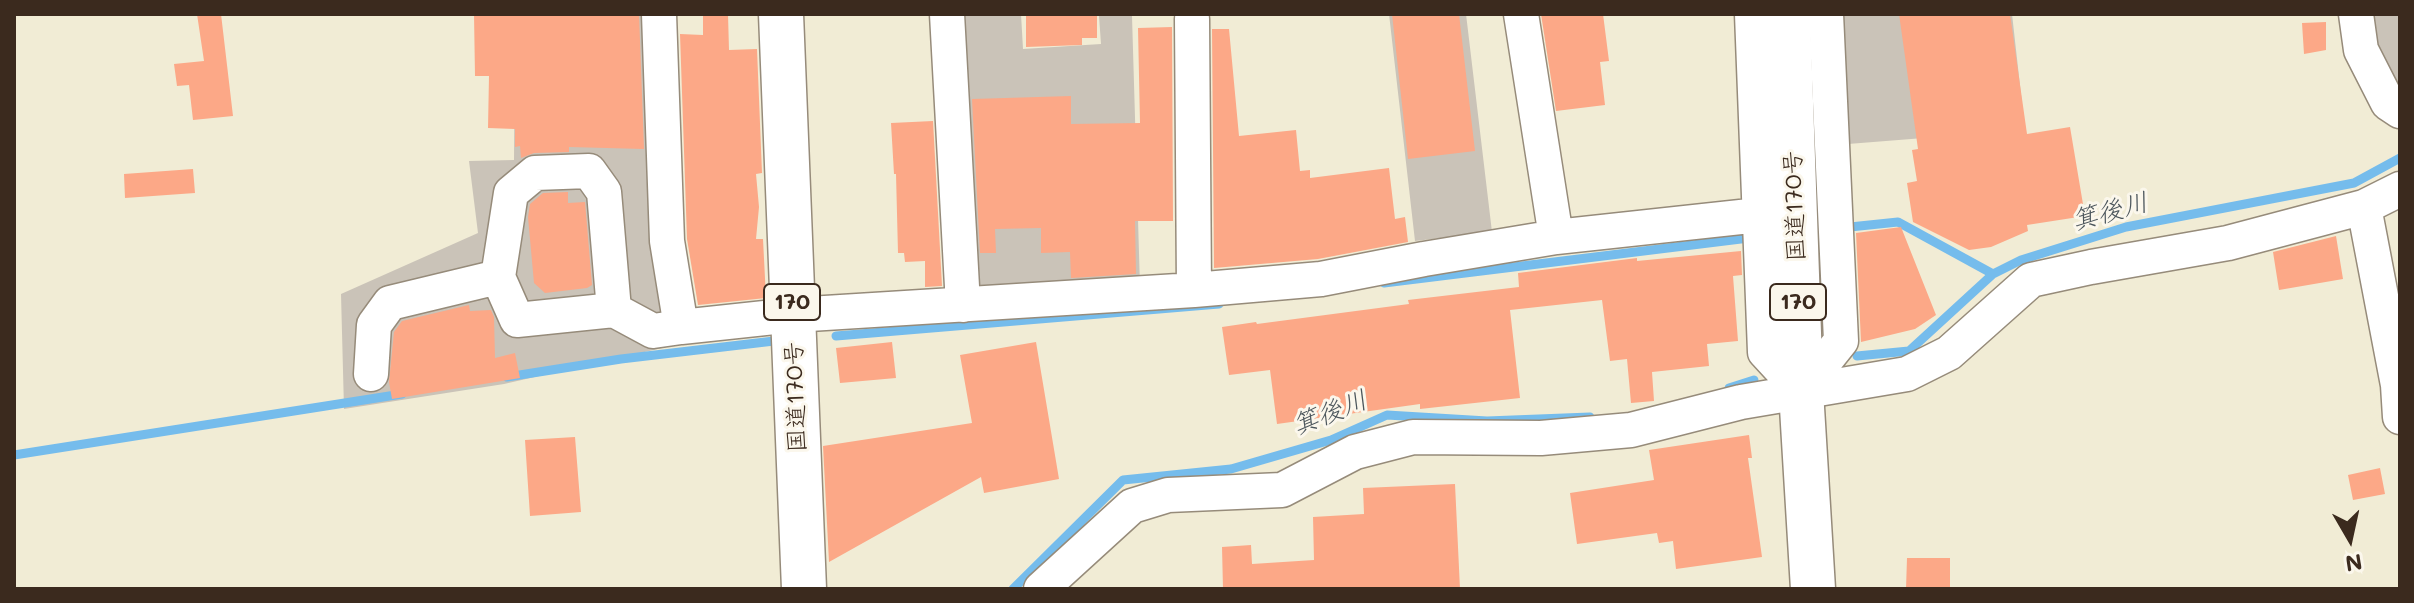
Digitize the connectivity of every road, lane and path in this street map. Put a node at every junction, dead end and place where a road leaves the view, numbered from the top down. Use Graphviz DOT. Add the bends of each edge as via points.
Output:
graph roads {
  1 [pos="659,14"];
  2 [pos="781,14"];
  3 [pos="947,14"];
  4 [pos="1521,14"];
  5 [pos="1752,14"];
  6 [pos="1788,14"];
  7 [pos="1826,14"];
  8 [pos="2356,14"];
  9 [pos="1192,19"];
  10 [pos="2400,111"];
  11 [pos="2400,189"];
  12 [pos="2364,207"];
  13 [pos="1759,215"];
  14 [pos="1556,237"];
  15 [pos="498,277"];
  16 [pos="1194,290"];
  17 [pos="963,305"];
  18 [pos="614,310"];
  19 [pos="793,315"];
  20 [pos="681,327"];
  21 [pos="371,374"];
  22 [pos="1801,391"];
  23 [pos="2400,417"];
  24 [pos="804,589"];
  25 [pos="1041,589"];
  26 [pos="1813,589"];
  1 -- 20 [label="street" via="667,241"];
  2 -- 19 [label="highway, 国道170号 / 170"];
  3 -- 17 [label="street"];
  4 -- 14 [label="street"];
  5 -- 13 [label="street"];
  6 -- 22 [label="highway, 国道170号 / 170"];
  7 -- 22 [label="street" via="1841,341"];
  8 -- 10 [label="street" via="2361,50 2388,103"];
  9 -- 16 [label="street"];
  11 -- 12 [label="street"];
  12 -- 22 [label="street" via="2228,243 2031,280 1949,353 1907,374"];
  12 -- 23 [label="street"];
  13 -- 14 [label="street"];
  13 -- 22 [label="street" via="1765,352"];
  14 -- 16 [label="street" via="1321,279"];
  15 -- 18 [label="street" via="517,320"];
  15 -- 18 [label="street" via="511,193 535,173 589,171 604,192"];
  15 -- 21 [label="street" via="390,303 374,325"];
  16 -- 17 [label="street"];
  17 -- 19 [label="street"];
  18 -- 20 [label="street" via="653,331"];
  19 -- 20 [label="street"];
  19 -- 24 [label="highway, 国道170号 / 170"];
  22 -- 25 [label="street" via="1631,430 1541,438 1413,437 1355,452 1282,490 1168,495 1132,506"];
  22 -- 26 [label="highway, 国道170号 / 170"];
}
